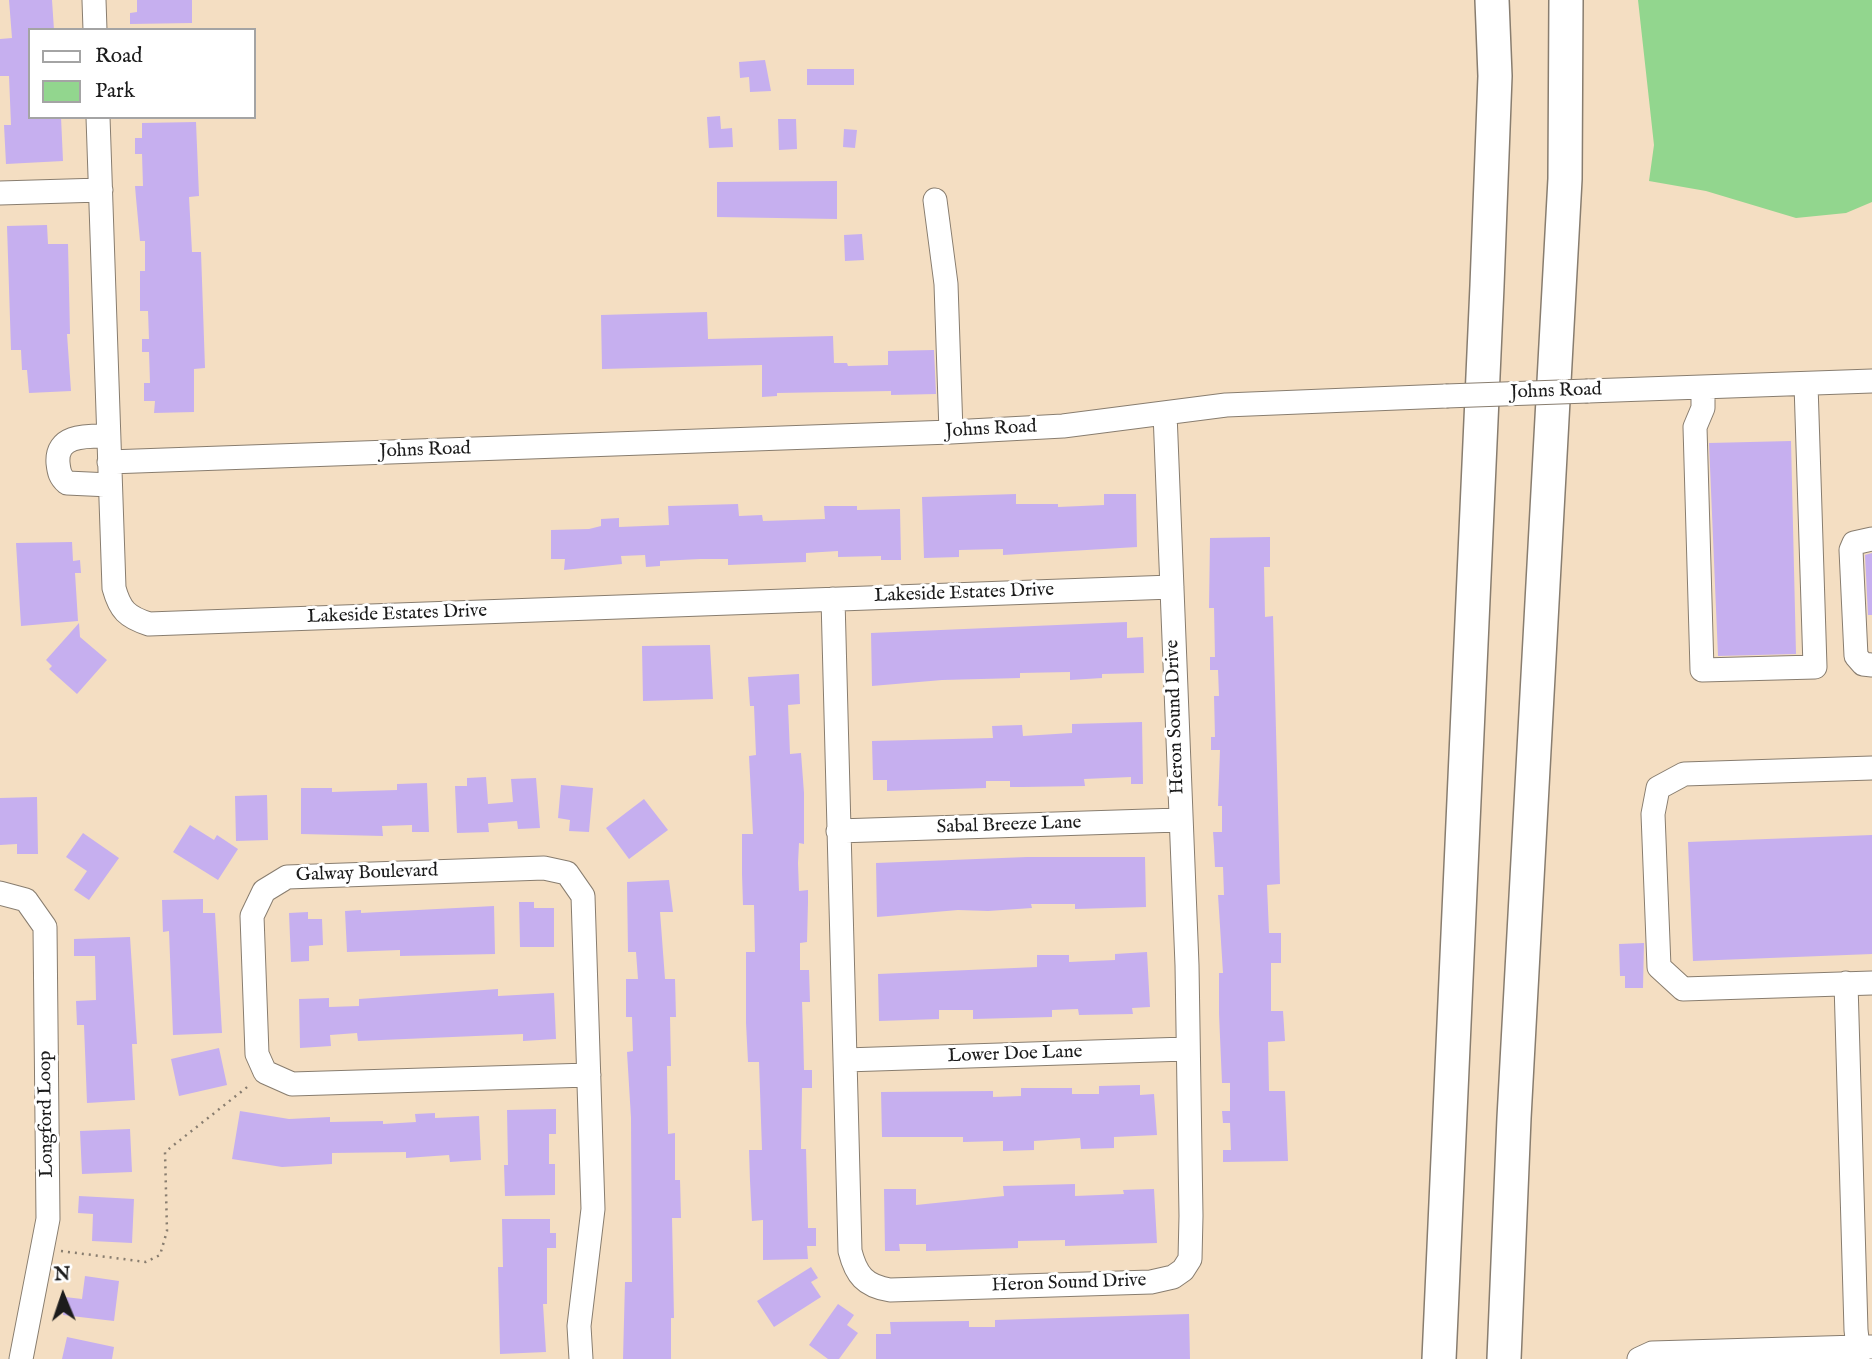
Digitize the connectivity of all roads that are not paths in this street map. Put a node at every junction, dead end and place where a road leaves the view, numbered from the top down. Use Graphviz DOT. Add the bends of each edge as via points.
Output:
graph roads {
  1 [pos="94,0"];
  2 [pos="1492,0"];
  3 [pos="1566,0"];
  4 [pos="95,28"];
  5 [pos="98,119"];
  6 [pos="101,190"];
  7 [pos="0,193"];
  8 [pos="935,200"];
  9 [pos="1872,381"];
  10 [pos="1806,384"];
  11 [pos="1703,387"];
  12 [pos="1165,413"];
  13 [pos="951,432"];
  14 [pos="108,436"];
  15 [pos="109,462"];
  16 [pos="110,485"];
  17 [pos="1872,539"];
  18 [pos="1171,587"];
  19 [pos="833,599"];
  20 [pos="1872,665"];
  21 [pos="1872,768"];
  22 [pos="1179,820"];
  23 [pos="838,831"];
  24 [pos="0,893"];
  25 [pos="1846,983"];
  26 [pos="1872,983"];
  27 [pos="1186,1049"];
  28 [pos="845,1060"];
  29 [pos="589,1075"];
  30 [pos="1863,1351"];
  31 [pos="21,1359"];
  32 [pos="581,1359"];
  33 [pos="1439,1359"];
  34 [pos="1504,1359"];
  35 [pos="1639,1359"];
  1 -- 4 [label="street"];
  2 -- 33 [label="highway" via="1495,76 1488,273"];
  3 -- 34 [label="highway" via="1565,178"];
  5 -- 6 [label="street, Lakeside Estates Drive"];
  6 -- 7 [label="street"];
  6 -- 14 [label="street, Lakeside Estates Drive"];
  8 -- 13 [label="street" via="946,284"];
  9 -- 10 [label="street, Johns Road"];
  10 -- 11 [label="street, Johns Road"];
  10 -- 11 [label="street" via="1815,667 1702,670 1695,427 1703,408"];
  11 -- 12 [label="street, Johns Road, bridge" via="1226,405"];
  12 -- 13 [label="street, Johns Road" via="1063,426"];
  12 -- 18 [label="street, Heron Sound Drive"];
  13 -- 15 [label="street, Johns Road"];
  14 -- 15 [label="street, Lakeside Estates Drive"];
  14 -- 16 [label="street" via="71,439 62,444 58,454 59,473 67,483"];
  15 -- 16 [label="street, Lakeside Estates Drive"];
  16 -- 19 [label="street, Lakeside Estates Drive" via="114,587 119,607 130,618 149,624"];
  17 -- 20 [label="street" via="1854,543 1851,550 1856,656 1863,664"];
  18 -- 19 [label="street, Lakeside Estates Drive"];
  18 -- 22 [label="street, Heron Sound Drive"];
  19 -- 23 [label="street, Heron Sound Drive"];
  21 -- 25 [label="street" via="1684,774 1658,788 1653,814 1660,967 1674,982 1683,989"];
  22 -- 23 [label="street, Sabal Breeze Lane"];
  22 -- 27 [label="street, Heron Sound Drive" via="1187,965"];
  23 -- 28 [label="street, Heron Sound Drive"];
  24 -- 31 [label="street, Longford Loop" via="26,900 44,927 48,1219"];
  25 -- 26 [label="street"];
  25 -- 30 [label="street"];
  27 -- 28 [label="street, Lower Doe Lane"];
  27 -- 28 [label="street, Heron Sound Drive" via="1190,1259 1172,1277 1151,1282 890,1290 863,1280 854,1270 850,1251"];
  29 -- 29 [label="street, Galway Boulevard" via="583,896 567,873 544,868 287,877 264,891 252,916 257,1054 265,1072 292,1084"];
  29 -- 32 [label="street, Galway Boulevard" via="593,1209 579,1326"];
  30 -- 35 [label="street" via="1652,1353"];
}
